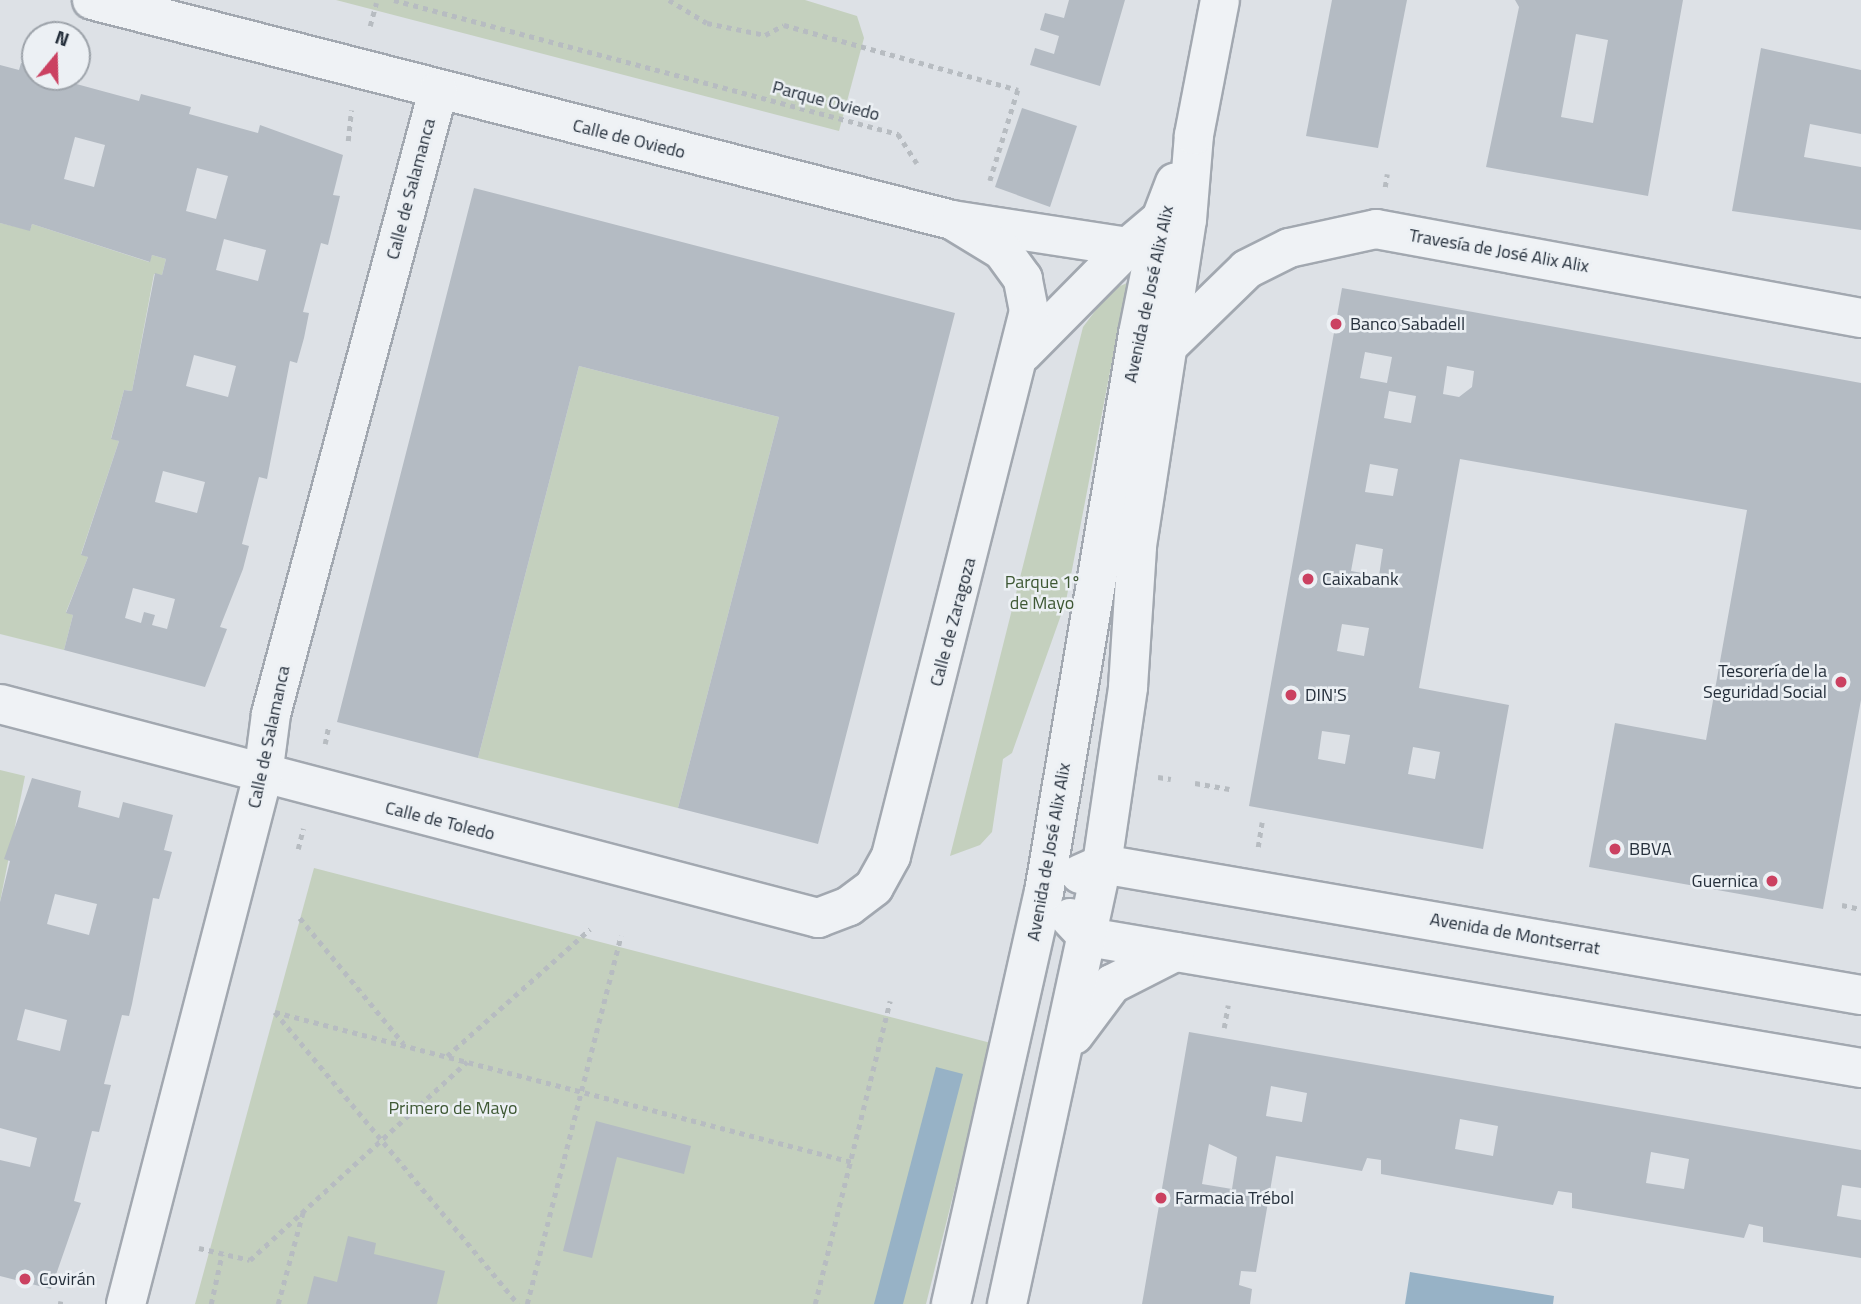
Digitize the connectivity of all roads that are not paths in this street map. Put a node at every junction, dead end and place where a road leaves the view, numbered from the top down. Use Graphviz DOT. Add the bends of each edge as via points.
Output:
graph roads {
  1 [pos="92,0"];
  2 [pos="1220,0"];
  3 [pos="438,91"];
  4 [pos="1194,135"];
  5 [pos="1161,219"];
  6 [pos="951,220"];
  7 [pos="1128,247"];
  8 [pos="1861,318"];
  9 [pos="1170,344"];
  10 [pos="1023,353"];
  11 [pos="0,704"];
  12 [pos="263,775"];
  13 [pos="1113,792"];
  14 [pos="1102,864"];
  15 [pos="1168,874"];
  16 [pos="874,887"];
  17 [pos="1044,892"];
  18 [pos="1088,937"];
  19 [pos="1175,952"];
  20 [pos="1861,995"];
  21 [pos="1861,1068"];
  22 [pos="1058,1072"];
  23 [pos="126,1304"];
  24 [pos="951,1304"];
  25 [pos="1007,1304"];
  1 -- 3 [label="street, Calle de Oviedo"];
  2 -- 4 [label="street"];
  3 -- 6 [label="street, Calle de Oviedo"];
  3 -- 12 [label="street, Calle de Salamanca" via="271,714"];
  4 -- 5 [label="street, Avenida de José Alix Alix"];
  4 -- 9 [label="street, Avenida de José Alix Alix"];
  5 -- 7 [label="street"];
  5 -- 17 [label="street, Avenida de José Alix Alix"];
  6 -- 7 [label="street, Calle de Oviedo"];
  6 -- 10 [label="street, Calle de Zaragoza" via="1003,251 1023,279 1029,311"];
  7 -- 10 [label="street"];
  8 -- 9 [label="street, Travesía de José Alix Alix" via="1376,229 1289,248 1247,269"];
  9 -- 13 [label="street, Avenida de José Alix Alix" via="1137,546"];
  10 -- 16 [label="street, Calle de Zaragoza" via="891,856"];
  11 -- 12 [label="street, Calle de Toledo"];
  12 -- 16 [label="street, Calle de Toledo" via="818,918 849,906"];
  12 -- 23 [label="street, Calle de Salamanca"];
  13 -- 14 [label="street, Avenida de José Alix Alix"];
  13 -- 15 [label="street" via="1139,849"];
  14 -- 15 [label="street, Avenida de Montserrat"];
  14 -- 17 [label="street"];
  14 -- 18 [label="street, Avenida de José Alix Alix"];
  15 -- 20 [label="street, Avenida de Montserrat"];
  17 -- 18 [label="street"];
  17 -- 24 [label="street, Avenida de José Alix Alix"];
  18 -- 19 [label="street"];
  18 -- 22 [label="street, Avenida de José Alix Alix"];
  19 -- 21 [label="street"];
  19 -- 22 [label="street, Avenida de José Alix Alix" via="1112,984 1086,1011"];
  22 -- 25 [label="street, Avenida de José Alix Alix"];
}
